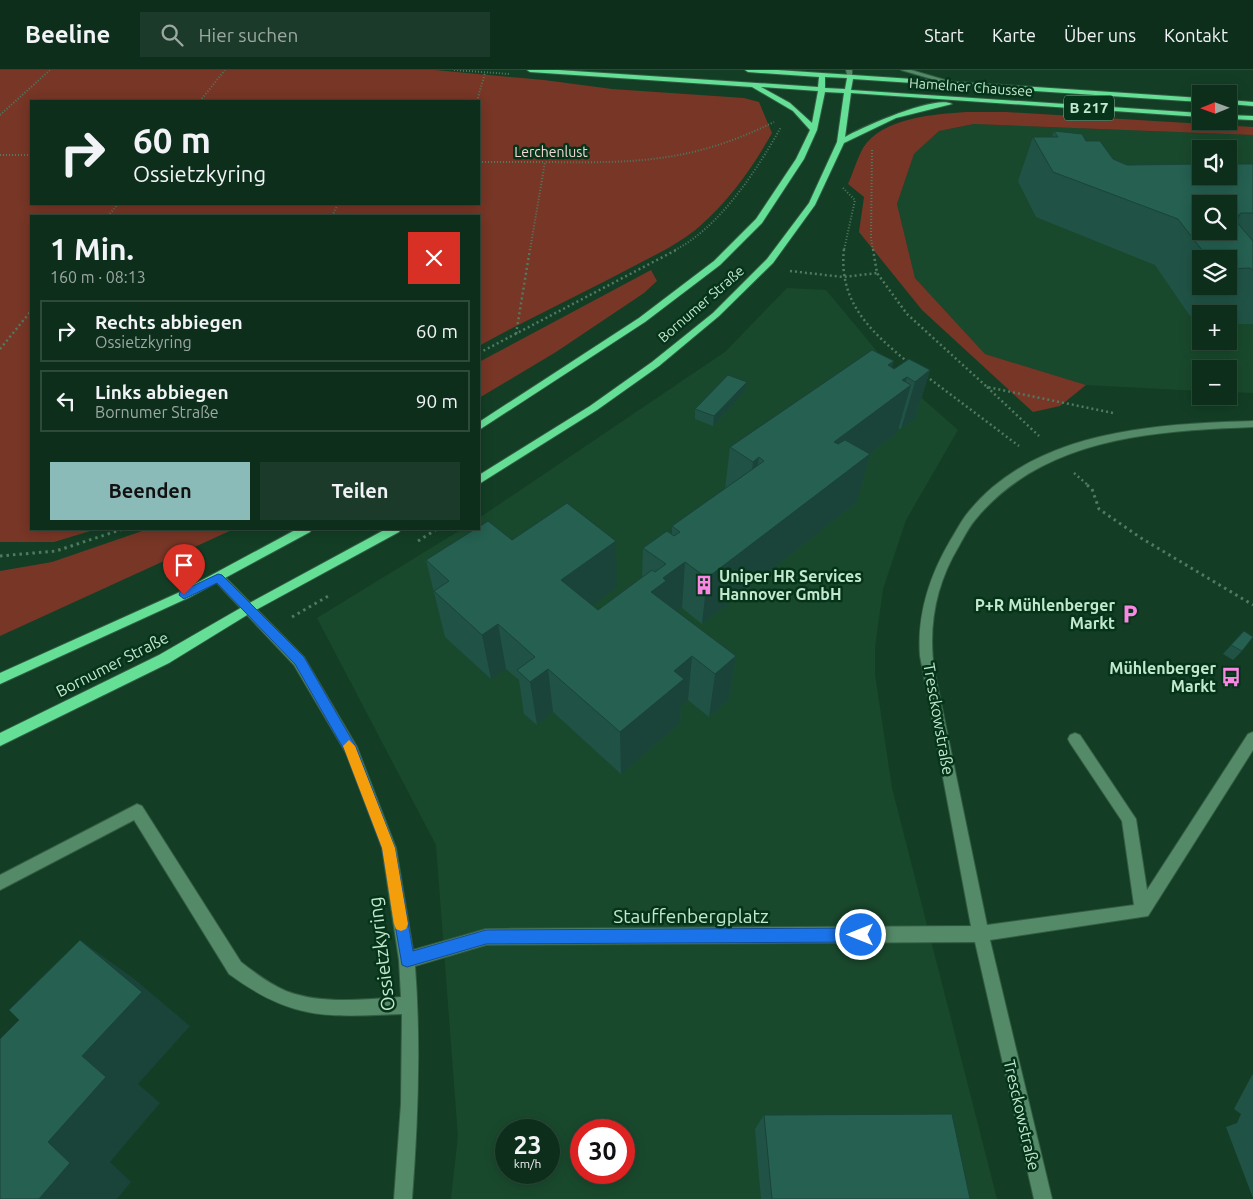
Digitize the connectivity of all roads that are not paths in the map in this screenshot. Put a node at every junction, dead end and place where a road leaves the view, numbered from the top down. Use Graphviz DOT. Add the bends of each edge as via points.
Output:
graph roads {
  1 [pos="530,70"];
  2 [pos="748,70"];
  3 [pos="904,70"];
  4 [pos="822,72"];
  5 [pos="850,73"];
  6 [pos="748,84"];
  7 [pos="956,84"];
  8 [pos="821,89"];
  9 [pos="851,91"];
  10 [pos="1192,99"];
  11 [pos="976,100"];
  12 [pos="1238,103"];
  13 [pos="1253,104"];
  14 [pos="1192,114"];
  15 [pos="1238,117"];
  16 [pos="1253,118"];
  17 [pos="814,130"];
  18 [pos="841,142"];
  19 [pos="1253,424"];
  20 [pos="480,426"];
  21 [pos="480,479"];
  22 [pos="304,530"];
  23 [pos="393,530"];
  24 [pos="218,578"];
  25 [pos="248,609"];
  26 [pos="0,679"];
  27 [pos="1253,738"];
  28 [pos="1075,739"];
  29 [pos="0,740"];
  30 [pos="0,883"];
  31 [pos="1142,911"];
  32 [pos="979,934"];
  33 [pos="407,960"];
  34 [pos="410,1005"];
  35 [pos="403,1199"];
  36 [pos="1042,1199"];
  1 -- 6 [label="main road, Hamelner Chaussee / B 217"];
  2 -- 4 [label="main road, Hamelner Chaussee / B 217"];
  3 -- 7 [label="street"];
  4 -- 5 [label="main road, Hamelner Chaussee / B 217"];
  4 -- 8 [label="main road, Bornumer Straße"];
  5 -- 7 [label="main road, Hamelner Chaussee / B 217"];
  5 -- 9 [label="main road, Bornumer Straße"];
  6 -- 8 [label="main road, Hamelner Chaussee / B 217"];
  6 -- 17 [label="main road" via="794,107 807,118"];
  7 -- 10 [label="main road, Hamelner Chaussee / B 217"];
  8 -- 9 [label="main road, Hamelner Chaussee / B 217"];
  8 -- 17 [label="main road, Bornumer Straße"];
  9 -- 11 [label="main road, Hamelner Chaussee / B 217"];
  9 -- 18 [label="main road, Bornumer Straße"];
  11 -- 14 [label="main road, Hamelner Chaussee / B 217"];
  11 -- 18 [label="main road" via="909,110 888,117"];
  12 -- 13 [label="main road"];
  15 -- 16 [label="main road"];
  17 -- 20 [label="main road, Bornumer Straße" via="800,159 759,221 717,263 642,320"];
  18 -- 21 [label="main road, Bornumer Straße" via="817,196 797,228 717,314 568,427"];
  19 -- 32 [label="street, Tresckowstraße" via="1145,431 1095,441 1058,454 1016,473 986,497 956,535 936,579 926,622 929,675"];
  22 -- 24 [label="main road, Bornumer Straße"];
  23 -- 25 [label="main road, Bornumer Straße"];
  24 -- 25 [label="street, Ossietzkyring"];
  24 -- 26 [label="main road, Bornumer Straße"];
  25 -- 29 [label="main road, Bornumer Straße" via="164,659"];
  25 -- 33 [label="street, Ossietzkyring" via="300,661 352,751 389,848"];
  27 -- 31 [label="street"];
  28 -- 31 [label="street" via="1129,819"];
  30 -- 34 [label="street" via="137,812 235,968 254,982 295,1002 337,1007"];
  31 -- 32 [label="street, Stauffenbergplatz"];
  32 -- 33 [label="street, Stauffenbergplatz" via="486,937"];
  32 -- 36 [label="street, Tresckowstraße"];
  33 -- 34 [label="street, Ossietzkyring"];
  34 -- 35 [label="street, Ossietzkyring" via="410,1104"];
}
